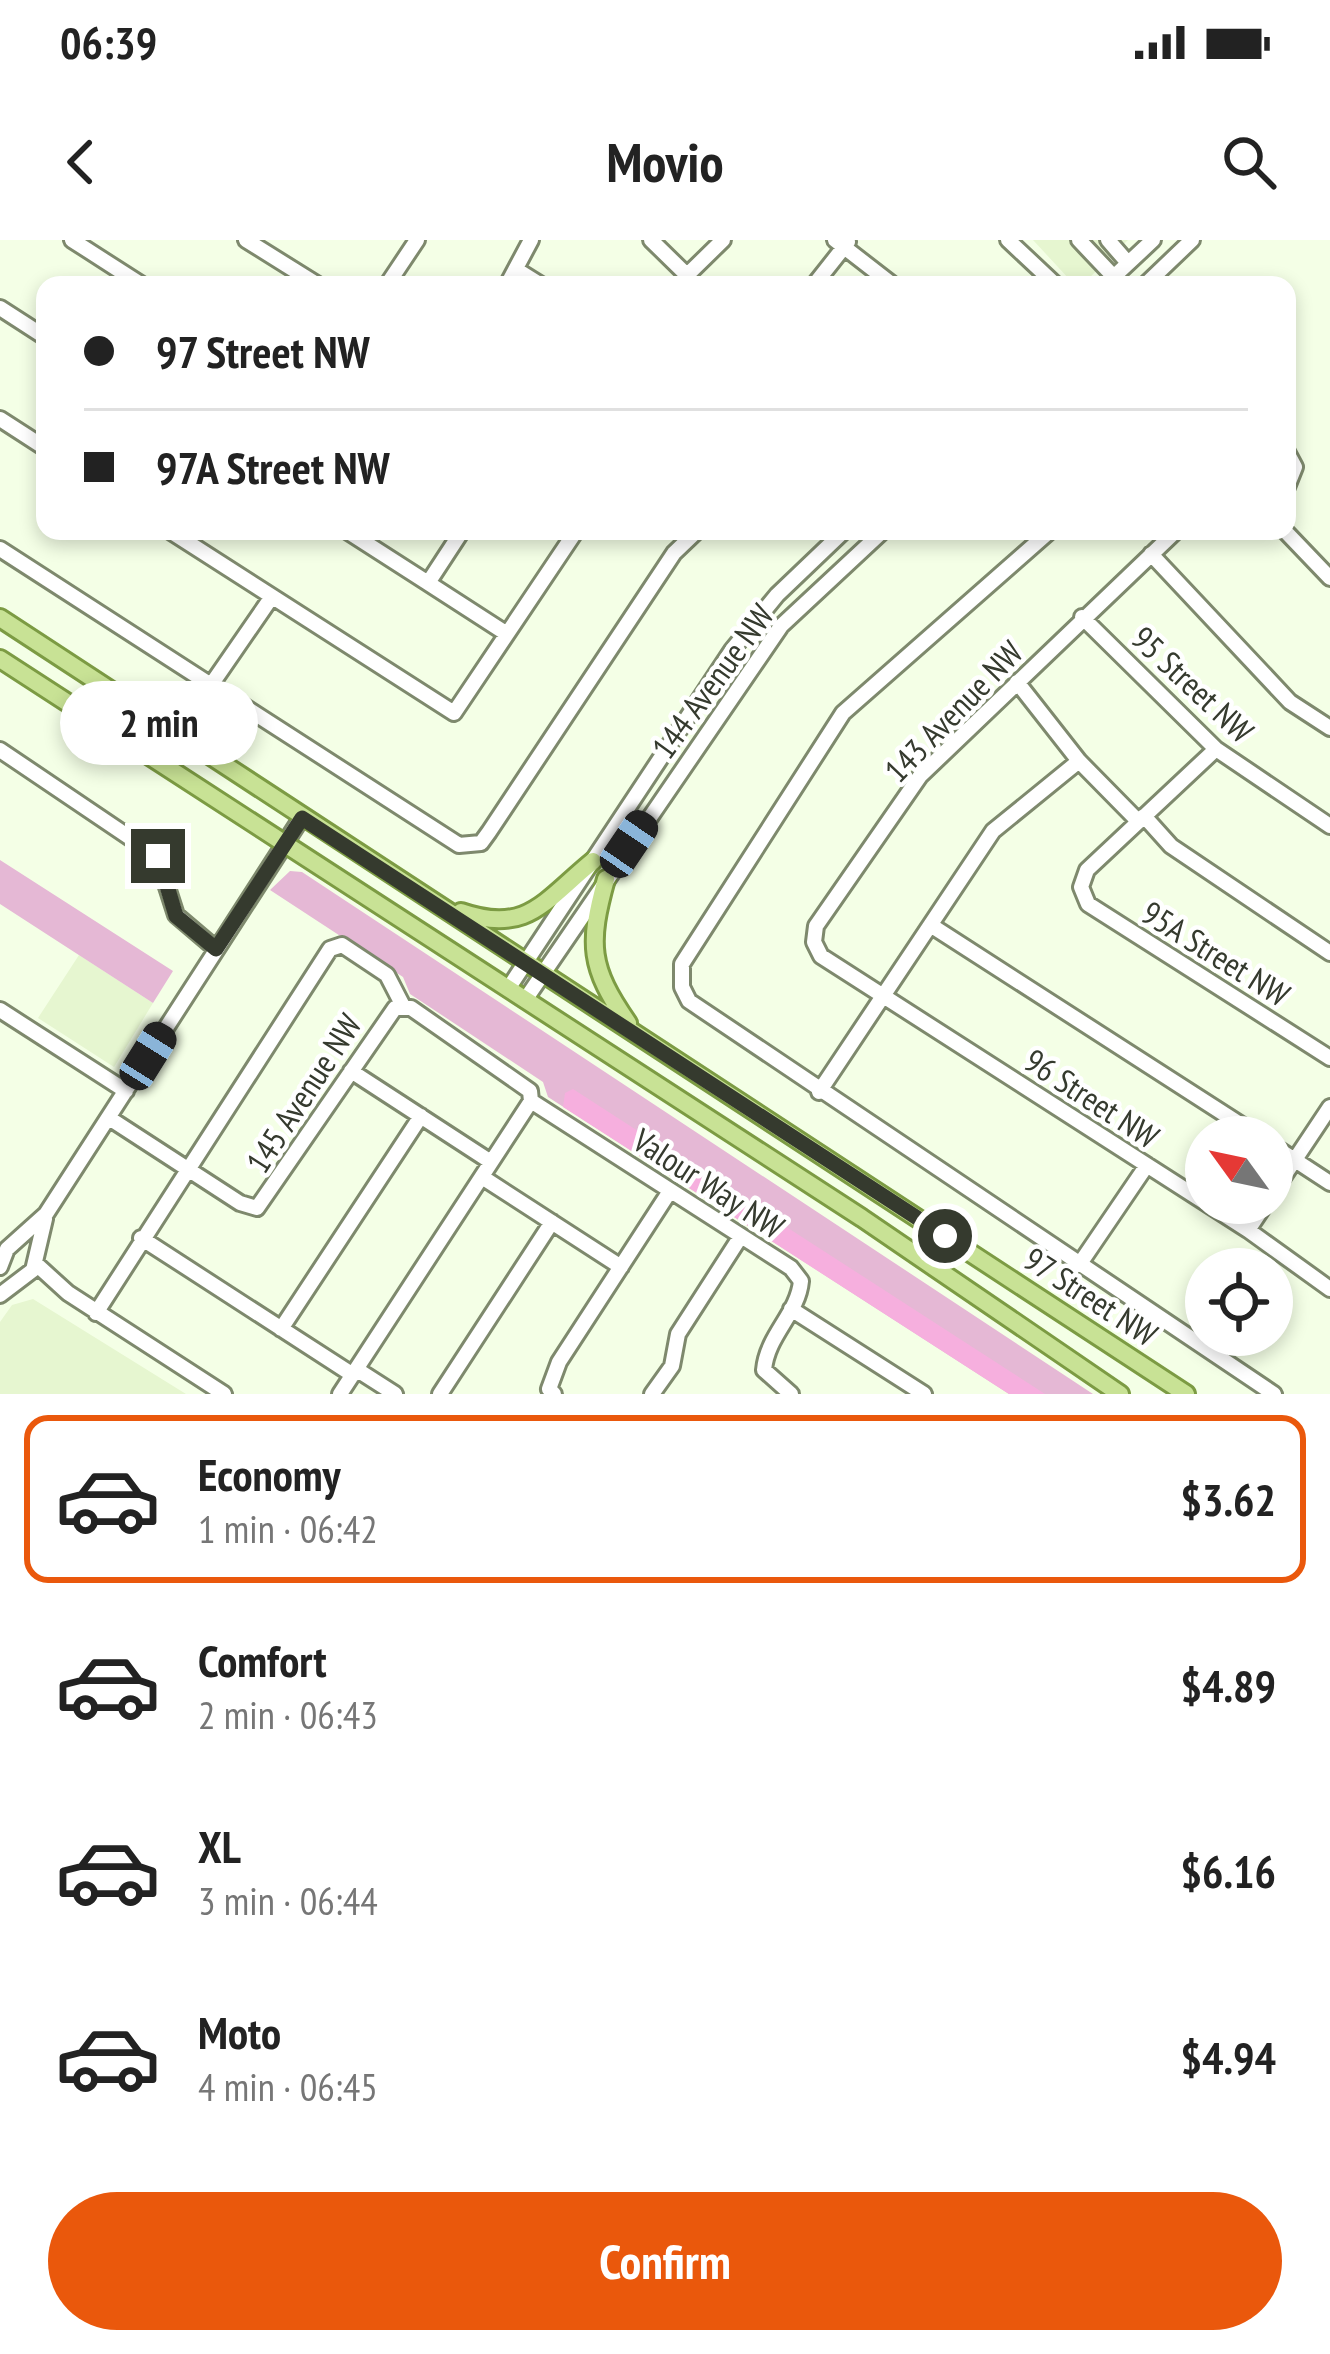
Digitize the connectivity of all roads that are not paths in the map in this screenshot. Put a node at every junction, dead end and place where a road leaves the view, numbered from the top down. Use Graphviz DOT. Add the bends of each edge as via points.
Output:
graph roads {
  1 [pos="72,240"];
  2 [pos="246,240"];
  3 [pos="417,240"];
  4 [pos="531,240"];
  5 [pos="651,240"];
  6 [pos="723,240"];
  7 [pos="1009,240"];
  8 [pos="1079,240"];
  9 [pos="1108,240"];
  10 [pos="1127,240"];
  11 [pos="1192,240"];
  12 [pos="843,242"];
  13 [pos="90,246"];
  14 [pos="1143,248"];
  15 [pos="517,270"];
  16 [pos="130,276"];
  17 [pos="304,276"];
  18 [pos="393,276"];
  19 [pos="513,276"];
  20 [pos="527,276"];
  21 [pos="682,276"];
  22 [pos="692,276"];
  23 [pos="820,276"];
  24 [pos="882,276"];
  25 [pos="1047,276"];
  26 [pos="1106,276"];
  27 [pos="1115,276"];
  28 [pos="1154,276"];
  29 [pos="0,308"];
  30 [pos="36,331"];
  31 [pos="0,419"];
  32 [pos="36,442"];
  33 [pos="184,540"];
  34 [pos="360,540"];
  35 [pos="456,540"];
  36 [pos="570,540"];
  37 [pos="688,540"];
  38 [pos="835,540"];
  39 [pos="873,540"];
  40 [pos="1040,540"];
  41 [pos="1166,540"];
  42 [pos="1294,540"];
  43 [pos="0,549"];
  44 [pos="1151,554"];
  45 [pos="1330,578"];
  46 [pos="428,584"];
  47 [pos="272,598"];
  48 [pos="1082,617"];
  49 [pos="0,618"];
  50 [pos="507,634"];
  51 [pos="0,659"];
  52 [pos="1017,682"];
  53 [pos="211,685"];
  54 [pos="1330,728"];
  55 [pos="1216,749"];
  56 [pos="0,750"];
  57 [pos="1079,760"];
  58 [pos="302,818"];
  59 [pos="1141,818"];
  60 [pos="1330,826"];
  61 [pos="285,844"];
  62 [pos="592,861"];
  63 [pos="606,879"];
  64 [pos="434,904"];
  65 [pos="932,926"];
  66 [pos="216,949"];
  67 [pos="1330,952"];
  68 [pos="821,956"];
  69 [pos="526,962"];
  70 [pos="543,973"];
  71 [pos="508,989"];
  72 [pos="886,998"];
  73 [pos="526,1000"];
  74 [pos="399,1007"];
  75 [pos="0,1010"];
  76 [pos="636,1034"];
  77 [pos="1330,1058"];
  78 [pos="351,1071"];
  79 [pos="126,1091"];
  80 [pos="819,1093"];
  81 [pos="531,1096"];
  82 [pos="1330,1107"];
  83 [pos="422,1116"];
  84 [pos="1227,1116"];
  85 [pos="109,1118"];
  86 [pos="1295,1160"];
  87 [pos="491,1162"];
  88 [pos="1293,1163"];
  89 [pos="1147,1165"];
  90 [pos="187,1169"];
  91 [pos="482,1177"];
  92 [pos="1330,1183"];
  93 [pos="670,1191"];
  94 [pos="46,1214"];
  95 [pos="552,1222"];
  96 [pos="1252,1224"];
  97 [pos="1248,1230"];
  98 [pos="741,1236"];
  99 [pos="141,1238"];
  100 [pos="12,1246"];
  101 [pos="34,1260"];
  102 [pos="1,1264"];
  103 [pos="1079,1265"];
  104 [pos="621,1267"];
  105 [pos="19,1277"];
  106 [pos="1330,1289"];
  107 [pos="68,1293"];
  108 [pos="0,1294"];
  109 [pos="790,1309"];
  110 [pos="96,1313"];
  111 [pos="281,1328"];
  112 [pos="354,1372"];
  113 [pos="662,1391"];
  114 [pos="1184,1393"];
  115 [pos="224,1394"];
  116 [pos="340,1394"];
  117 [pos="395,1394"];
  118 [pos="440,1394"];
  119 [pos="554,1394"];
  120 [pos="790,1394"];
  121 [pos="924,1394"];
  122 [pos="1120,1394"];
  123 [pos="1274,1394"];
  1 -- 13 [label="street"];
  2 -- 17 [label="street"];
  3 -- 18 [label="street"];
  4 -- 15 [label="street"];
  5 -- 21 [label="street"];
  6 -- 22 [label="street"];
  7 -- 25 [label="street"];
  8 -- 26 [label="street"];
  9 -- 14 [label="street"];
  10 -- 14 [label="street"];
  11 -- 28 [label="street"];
  12 -- 23 [label="street"];
  12 -- 24 [label="street"];
  13 -- 16 [label="street"];
  14 -- 27 [label="street"];
  15 -- 19 [label="street"];
  15 -- 20 [label="street"];
  29 -- 30 [label="street"];
  31 -- 32 [label="street"];
  33 -- 47 [label="street"];
  34 -- 46 [label="street"];
  35 -- 46 [label="street"];
  36 -- 50 [label="street"];
  37 -- 53 [label="street" via="481,843 459,845"];
  38 -- 62 [label="street, 144 Avenue NW" via="732,650"];
  39 -- 63 [label="street, 144 Avenue NW" via="781,626"];
  40 -- 80 [label="street" via="843,713 682,964 689,1001"];
  41 -- 44 [label="street, 143 Avenue NW"];
  42 -- 45 [label="street"];
  43 -- 53 [label="street"];
  44 -- 48 [label="street, 143 Avenue NW"];
  44 -- 54 [label="street" via="1290,702"];
  46 -- 50 [label="street"];
  47 -- 50 [label="street" via="454,713"];
  47 -- 53 [label="street"];
  48 -- 52 [label="street, 143 Avenue NW"];
  48 -- 55 [label="street, 95 Street NW"];
  49 -- 58 [label="main road, 97 Street NW"];
  51 -- 61 [label="main road, 97 Street NW"];
  52 -- 57 [label="street"];
  52 -- 68 [label="street, 143 Avenue NW" via="920,776 816,926"];
  55 -- 59 [label="street"];
  55 -- 60 [label="street, 95 Street NW"];
  56 -- 66 [label="street" via="158,856 176,916"];
  57 -- 59 [label="street"];
  57 -- 65 [label="street" via="993,831"];
  58 -- 61 [label="street"];
  58 -- 64 [label="main road, 97 Street NW"];
  59 -- 67 [label="street"];
  59 -- 77 [label="street, 95A Street NW" via="1087,870 1088,904"];
  61 -- 66 [label="street"];
  61 -- 71 [label="main road, 97 Street NW"];
  62 -- 64 [label="main road" via="512,922"];
  62 -- 69 [label="street, 144 Avenue NW"];
  63 -- 70 [label="street, 144 Avenue NW"];
  63 -- 76 [label="main road" via="592,954"];
  64 -- 69 [label="main road, 97 Street NW"];
  65 -- 72 [label="street"];
  65 -- 84 [label="street"];
  66 -- 79 [label="street"];
  68 -- 72 [label="street, 96 Street NW"];
  69 -- 70 [label="main road, 97 Street NW"];
  69 -- 71 [label="street, 144 Avenue NW"];
  70 -- 73 [label="street, 144 Avenue NW"];
  70 -- 76 [label="main road, 97 Street NW"];
  71 -- 73 [label="main road, 97 Street NW"];
  72 -- 80 [label="street"];
  72 -- 89 [label="street, 96 Street NW"];
  73 -- 122 [label="main road, 97 Street NW"];
  74 -- 78 [label="street, 145 Avenue NW"];
  74 -- 81 [label="street, Valour Way NW"];
  74 -- 90 [label="street, Valour Way NW" via="387,975 335,945"];
  75 -- 79 [label="street"];
  76 -- 114 [label="main road, 97 Street NW"];
  78 -- 83 [label="street"];
  78 -- 90 [label="street, 145 Avenue NW" via="257,1208"];
  79 -- 85 [label="street"];
  80 -- 103 [label="street"];
  81 -- 87 [label="street"];
  81 -- 93 [label="street, Valour Way NW"];
  82 -- 86 [label="street"];
  83 -- 87 [label="street"];
  83 -- 111 [label="street"];
  85 -- 90 [label="street"];
  85 -- 94 [label="street"];
  86 -- 88 [label="street"];
  86 -- 92 [label="street"];
  87 -- 91 [label="street"];
  89 -- 97 [label="street, 96 Street NW"];
  89 -- 103 [label="street"];
  90 -- 99 [label="street"];
  91 -- 95 [label="street"];
  91 -- 112 [label="street"];
  93 -- 98 [label="street, Valour Way NW"];
  93 -- 104 [label="street"];
  94 -- 100 [label="street"];
  94 -- 101 [label="street"];
  95 -- 104 [label="street"];
  95 -- 118 [label="street"];
  96 -- 97 [label="street"];
  97 -- 106 [label="street, 96 Street NW"];
  98 -- 109 [label="street, Valour Way NW" via="801,1281"];
  98 -- 113 [label="street" via="679,1334"];
  99 -- 110 [label="street"];
  99 -- 111 [label="street"];
  100 -- 101 [label="street" via="27,1247"];
  100 -- 102 [label="street"];
  101 -- 105 [label="street"];
  101 -- 107 [label="street"];
  102 -- 105 [label="street"];
  103 -- 123 [label="street"];
  104 -- 119 [label="street" via="559,1362"];
  105 -- 107 [label="street"];
  105 -- 108 [label="street"];
  107 -- 110 [label="street"];
  109 -- 120 [label="street" via="766,1347 764,1370"];
  109 -- 121 [label="street"];
  110 -- 115 [label="street"];
  111 -- 112 [label="street"];
  112 -- 116 [label="street"];
  112 -- 117 [label="street"];
}
